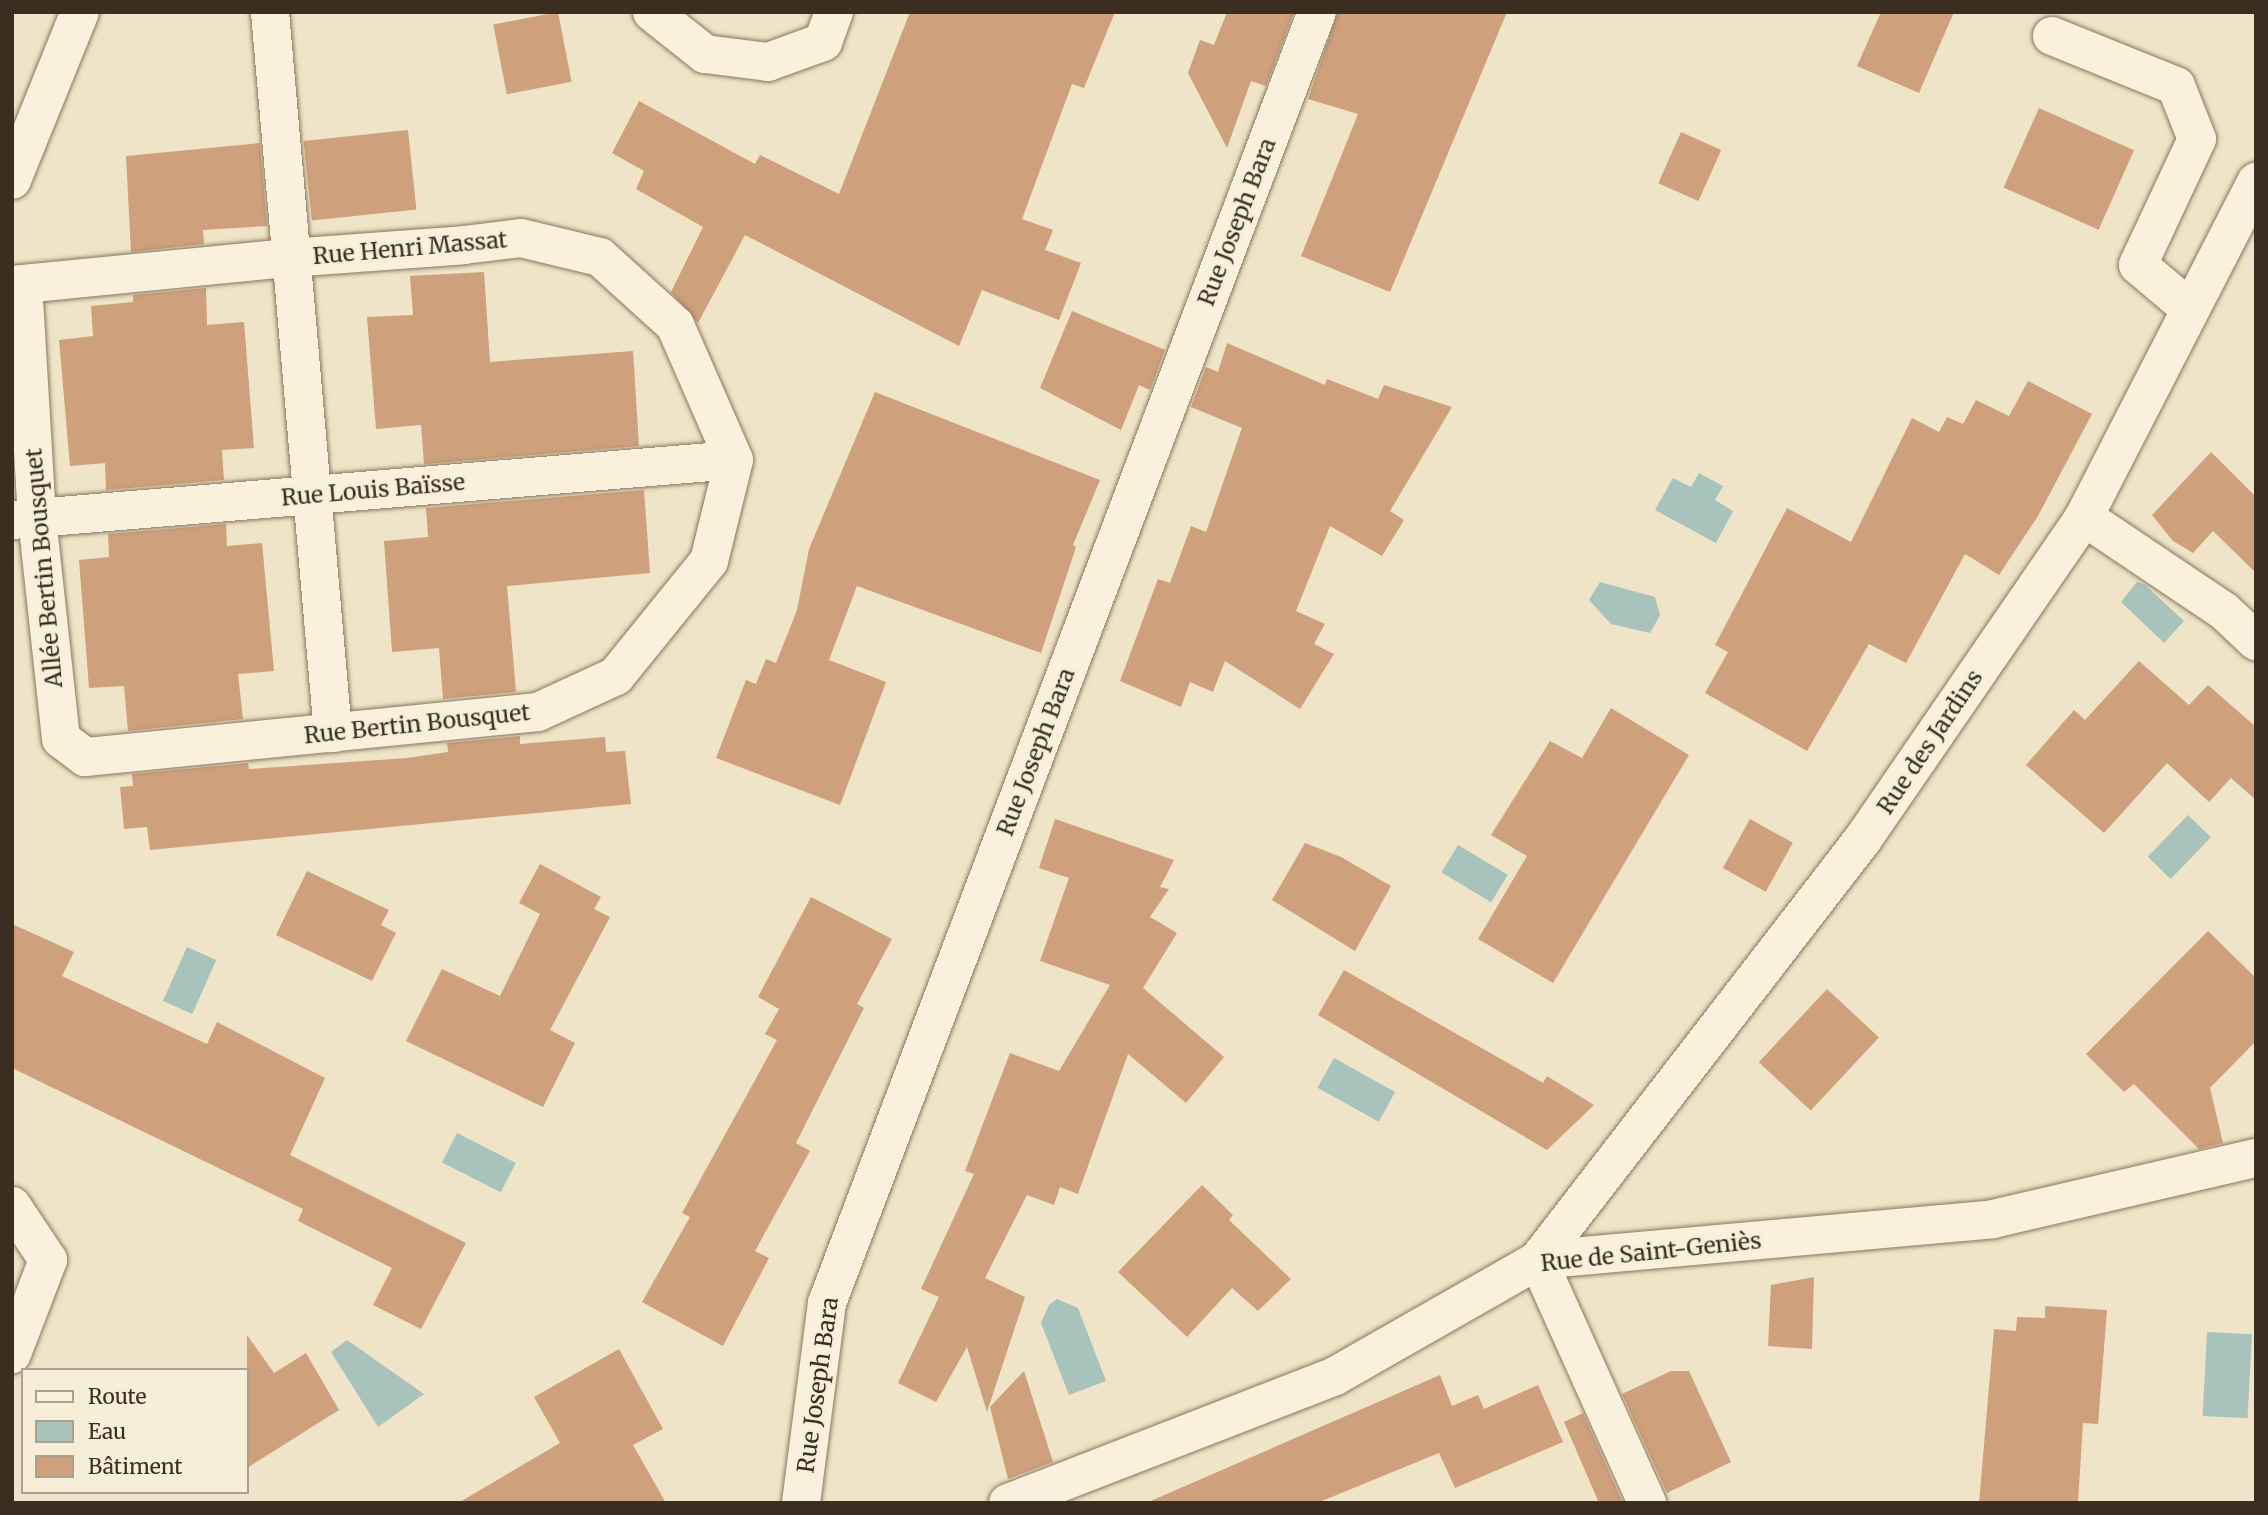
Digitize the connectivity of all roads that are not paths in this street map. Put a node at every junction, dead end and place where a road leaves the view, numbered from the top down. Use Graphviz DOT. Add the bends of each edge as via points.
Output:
graph roads {
  1 [pos="80,12"];
  2 [pos="270,12"];
  3 [pos="652,12"];
  4 [pos="1317,12"];
  5 [pos="829,27"];
  6 [pos="2052,36"];
  7 [pos="12,180"];
  8 [pos="2256,181"];
  9 [pos="289,258"];
  10 [pos="18,285"];
  11 [pos="2189,307"];
  12 [pos="734,460"];
  13 [pos="312,495"];
  14 [pos="2084,517"];
  15 [pos="24,519"];
  16 [pos="2256,642"];
  17 [pos="333,733"];
  18 [pos="85,757"];
  19 [pos="2256,1158"];
  20 [pos="12,1206"];
  21 [pos="1538,1260"];
  22 [pos="12,1354"];
  23 [pos="801,1503"];
  24 [pos="1008,1503"];
  25 [pos="1647,1503"];
  1 -- 7 [label="street"];
  2 -- 9 [label="street"];
  3 -- 5 [label="street" via="705,54 768,62"];
  4 -- 23 [label="street, Rue Joseph Bara" via="827,1303"];
  6 -- 11 [label="street" via="2176,86 2197,139 2138,265"];
  8 -- 11 [label="street, Rue des Jardins"];
  9 -- 10 [label="street, Rue Henri Massat"];
  9 -- 12 [label="street, Rue Henri Massat" via="521,238 600,257 675,324"];
  9 -- 13 [label="street"];
  10 -- 15 [label="street, Allée Bertin Bousquet"];
  11 -- 14 [label="street, Rue des Jardins"];
  12 -- 13 [label="street, Rue Louis Baïsse"];
  12 -- 17 [label="street, Rue Bertin Bousquet" via="709,561 616,676 538,712"];
  13 -- 15 [label="street, Rue Louis Baïsse"];
  13 -- 17 [label="street"];
  14 -- 16 [label="street" via="2224,611"];
  14 -- 21 [label="street, Rue des Jardins" via="1863,839"];
  15 -- 18 [label="street, Allée Bertin Bousquet" via="61,739"];
  17 -- 18 [label="street, Rue Bertin Bousquet"];
  19 -- 21 [label="street, Rue de Saint-Geniès" via="1993,1219"];
  20 -- 22 [label="street" via="48,1260"];
  21 -- 24 [label="street, Rue de Saint-Geniès" via="1335,1376"];
  21 -- 25 [label="street"];
}
